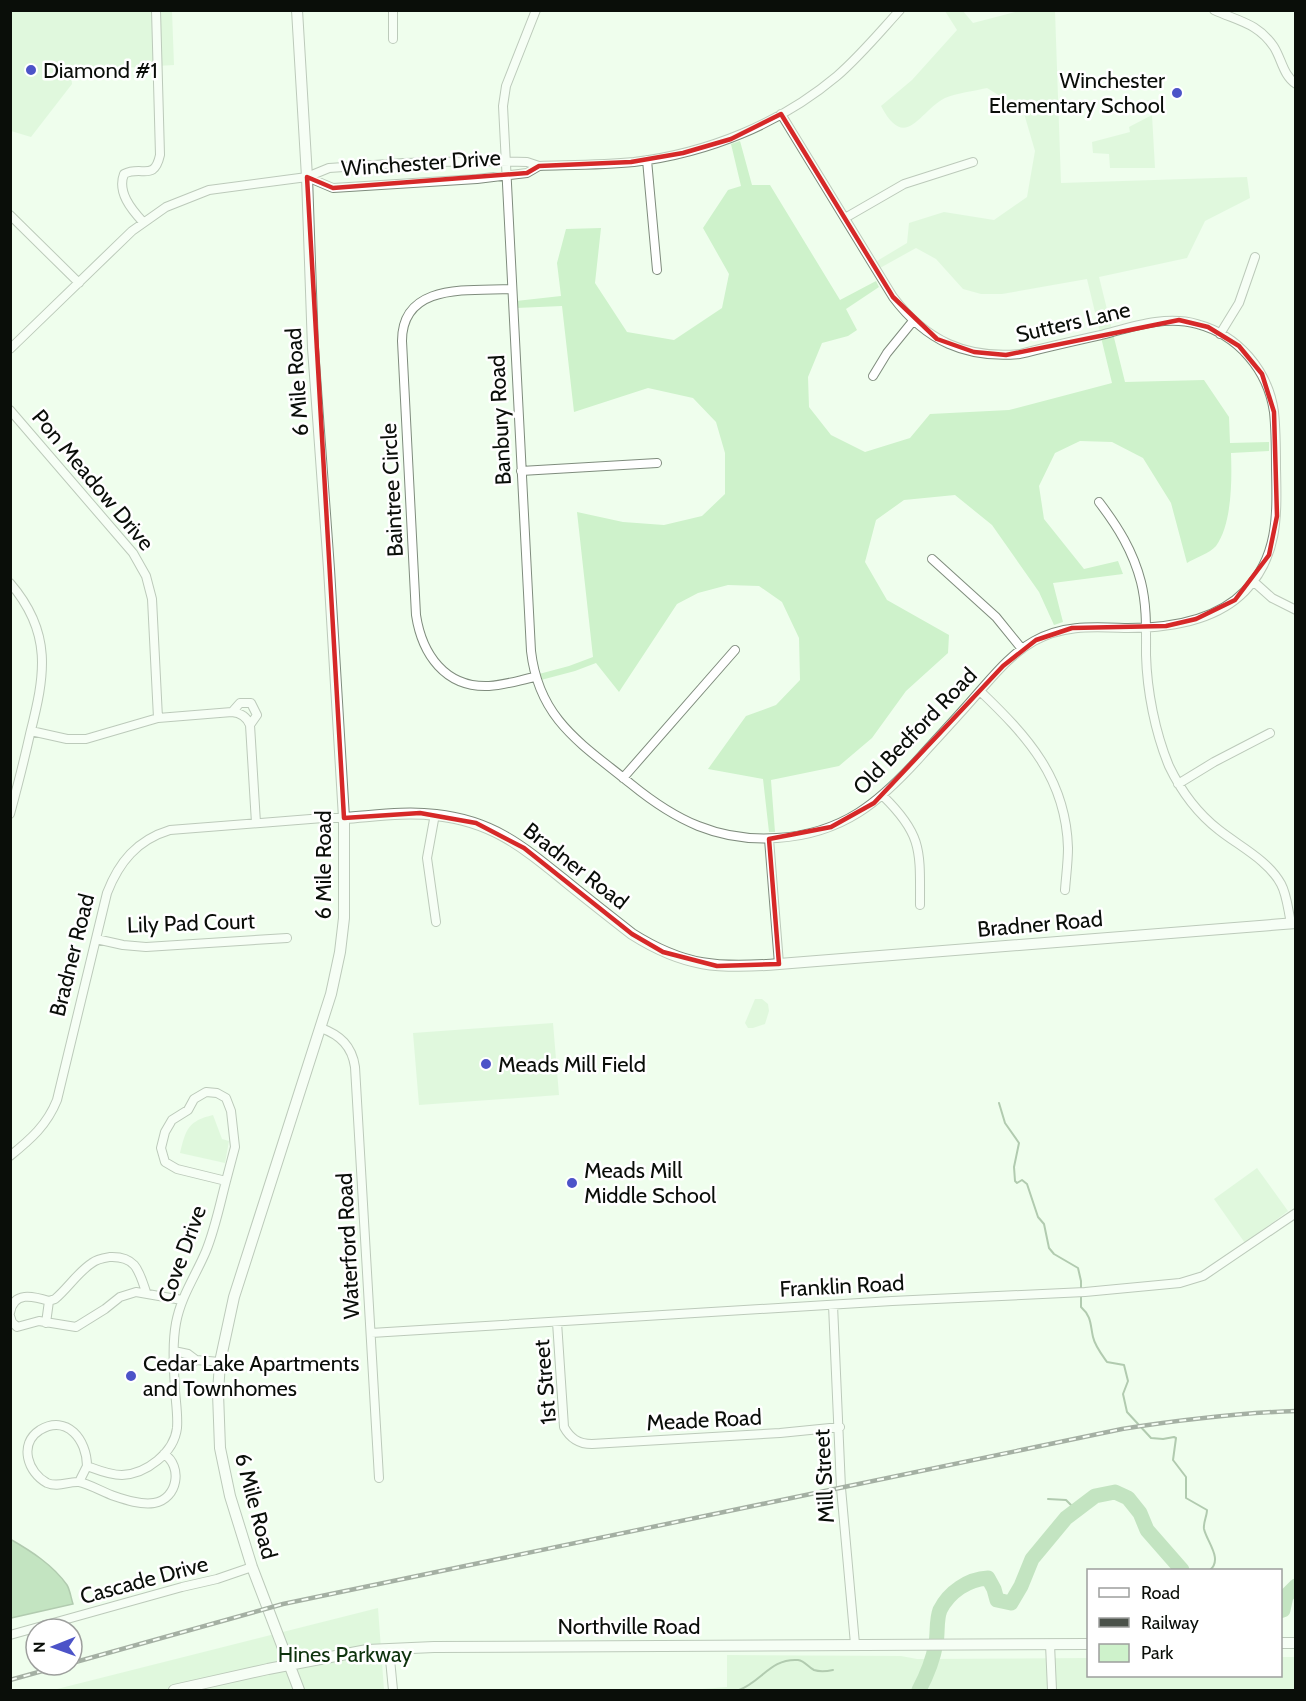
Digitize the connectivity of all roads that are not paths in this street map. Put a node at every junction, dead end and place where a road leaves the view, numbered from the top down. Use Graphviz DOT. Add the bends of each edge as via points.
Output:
graph roads {
  1 [pos="156,10"];
  2 [pos="297,10"];
  3 [pos="393,10"];
  4 [pos="536,10"];
  5 [pos="900,10"];
  6 [pos="1214,10"];
  7 [pos="393,39"];
  8 [pos="1296,84"];
  9 [pos="781,114"];
  10 [pos="647,160"];
  11 [pos="505,161"];
  12 [pos="973,162"];
  13 [pos="538,166"];
  14 [pos="506,175"];
  15 [pos="307,177"];
  16 [pos="10,215"];
  17 [pos="845,218"];
  18 [pos="142,222"];
  19 [pos="1255,257"];
  20 [pos="657,270"];
  21 [pos="79,283"];
  22 [pos="511,289"];
  23 [pos="913,321"];
  24 [pos="1220,334"];
  25 [pos="10,348"];
  26 [pos="873,376"];
  27 [pos="10,410"];
  28 [pos="657,463"];
  29 [pos="521,471"];
  30 [pos="1099,502"];
  31 [pos="932,559"];
  32 [pos="1253,580"];
  33 [pos="10,583"];
  34 [pos="1296,610"];
  35 [pos="1146,627"];
  36 [pos="1022,649"];
  37 [pos="735,650"];
  38 [pos="535,677"];
  39 [pos="980,692"];
  40 [pos="232,712"];
  41 [pos="158,718"];
  42 [pos="250,725"];
  43 [pos="31,731"];
  44 [pos="1270,733"];
  45 [pos="623,778"];
  46 [pos="1178,784"];
  47 [pos="883,796"];
  48 [pos="10,814"];
  49 [pos="435,814"];
  50 [pos="344,818"];
  51 [pos="256,823"];
  52 [pos="769,839"];
  53 [pos="1065,890"];
  54 [pos="920,905"];
  55 [pos="436,922"];
  56 [pos="1293,923"];
  57 [pos="287,938"];
  58 [pos="96,939"];
  59 [pos="779,964"];
  60 [pos="321,1028"];
  61 [pos="10,1156"];
  62 [pos="226,1180"];
  63 [pos="1296,1213"];
  64 [pos="146,1292"];
  65 [pos="182,1300"];
  66 [pos="49,1301"];
  67 [pos="834,1305"];
  68 [pos="10,1315"];
  69 [pos="557,1322"];
  70 [pos="46,1323"];
  71 [pos="371,1333"];
  72 [pos="174,1351"];
  73 [pos="196,1360"];
  74 [pos="220,1362"];
  75 [pos="174,1368"];
  76 [pos="840,1427"];
  77 [pos="571,1437"];
  78 [pos="164,1454"];
  79 [pos="87,1466"];
  80 [pos="379,1478"];
  81 [pos="79,1482"];
  82 [pos="252,1567"];
  83 [pos="10,1635"];
  84 [pos="855,1644"];
  85 [pos="1050,1644"];
  86 [pos="1087,1644"];
  87 [pos="389,1649"];
  88 [pos="289,1665"];
  89 [pos="180,1690"];
  90 [pos="299,1690"];
  91 [pos="393,1690"];
  92 [pos="1052,1690"];
  1 -- 18 [label="street" via="160,155 153,170 124,174 122,186 129,206"];
  2 -- 15 [label="street, 6 Mile Road"];
  3 -- 7 [label="street"];
  4 -- 11 [label="street, Banbury Road" via="504,90"];
  5 -- 9 [label="street, Winchester Drive" via="838,75"];
  6 -- 8 [label="street" via="1241,20 1264,35 1287,77"];
  9 -- 10 [label="street, Winchester Drive" via="718,143"];
  9 -- 17 [label="street, Sutters Lane"];
  10 -- 13 [label="street, Winchester Drive"];
  10 -- 20 [label="street"];
  11 -- 13 [label="street, Winchester Drive"];
  11 -- 14 [label="street, Banbury Road"];
  11 -- 15 [label="street, Winchester Drive" via="339,167"];
  12 -- 17 [label="street" via="904,184"];
  13 -- 14 [label="street, Winchester Drive" via="527,173"];
  14 -- 15 [label="street, Winchester Drive" via="333,188"];
  14 -- 22 [label="street, Banbury Road"];
  15 -- 18 [label="street, Winchester Drive" via="209,190"];
  15 -- 50 [label="street, 6 Mile Road" via="313,348"];
  16 -- 21 [label="street"];
  17 -- 23 [label="street, Sutters Lane" via="893,297"];
  18 -- 21 [label="street, Winchester Drive"];
  19 -- 24 [label="street" via="1239,303"];
  21 -- 25 [label="street, Winchester Drive"];
  22 -- 29 [label="street, Banbury Road"];
  22 -- 38 [label="street, Baintree Circle" via="434,295 414,307 403,328 416,615 429,655 456,679 489,686"];
  23 -- 24 [label="street, Sutters Lane" via="950,345 995,355 1020,354 1164,321 1194,323"];
  23 -- 26 [label="street" via="886,353"];
  24 -- 32 [label="street, Sutters Lane" via="1256,364 1274,412 1276,527 1269,555"];
  27 -- 41 [label="street, Pon Meadow Drive" via="143,568 152,599"];
  28 -- 29 [label="street"];
  29 -- 38 [label="street, Banbury Road"];
  30 -- 35 [label="street" via="1118,526 1133,557 1142,584"];
  31 -- 36 [label="street" via="996,617"];
  32 -- 34 [label="street" via="1272,598"];
  32 -- 35 [label="street, Old Bedford Road" via="1235,600 1211,614"];
  33 -- 43 [label="street" via="31,613 40,638 42,683"];
  35 -- 36 [label="street, Old Bedford Road" via="1072,628"];
  35 -- 46 [label="street" via="1153,707 1163,750"];
  36 -- 39 [label="street, Old Bedford Road"];
  37 -- 45 [label="street"];
  38 -- 45 [label="street, Old Bedford Road" via="562,726"];
  39 -- 47 [label="street, Old Bedford Road"];
  39 -- 53 [label="street" via="1023,734 1048,772 1065,826"];
  40 -- 41 [label="street"];
  40 -- 42 [label="street" via="243,715"];
  40 -- 42 [label="street" via="240,703 251,703 256,715"];
  41 -- 43 [label="street" via="86,739"];
  42 -- 51 [label="street"];
  43 -- 48 [label="street"];
  44 -- 46 [label="street"];
  45 -- 52 [label="street, Old Bedford Road" via="691,824 731,836"];
  46 -- 56 [label="street" via="1206,819 1274,873"];
  47 -- 52 [label="street, Old Bedford Road" via="861,813 831,827 801,836"];
  47 -- 54 [label="street" via="902,815 916,841"];
  49 -- 50 [label="street, Bradner Road"];
  49 -- 55 [label="street" via="428,858"];
  49 -- 59 [label="street, Bradner Road" via="476,823 513,841 632,934 663,952 717,966"];
  50 -- 51 [label="street, Bradner Road"];
  50 -- 60 [label="street, 6 Mile Road" via="344,918 336,974"];
  51 -- 58 [label="street, Bradner Road" via="170,830 140,844 112,879"];
  52 -- 59 [label="street"];
  56 -- 59 [label="street, Bradner Road"];
  57 -- 58 [label="street, Lily Pad Court" via="146,946"];
  58 -- 61 [label="street, Bradner Road" via="53,1108 35,1136"];
  60 -- 71 [label="street, Waterford Road" via="346,1043 355,1067"];
  60 -- 74 [label="street, 6 Mile Road" via="248,1249"];
  62 -- 62 [label="street, Cove Drive" via="235,1147 231,1111 226,1098 206,1092 172,1120 161,1148 165,1162 177,1169"];
  62 -- 65 [label="street, Cove Drive" via="207,1249"];
  63 -- 67 [label="street, Franklin Road" via="1196,1279 1161,1286"];
  64 -- 65 [label="street"];
  64 -- 66 [label="street" via="138,1268 119,1257 105,1258 92,1262"];
  64 -- 70 [label="street" via="120,1297 76,1327"];
  65 -- 72 [label="street, Cove Drive"];
  66 -- 68 [label="street" via="22,1296 16,1299"];
  66 -- 70 [label="street"];
  67 -- 69 [label="street, Franklin Road"];
  67 -- 76 [label="street, Mill Street"];
  68 -- 70 [label="street" via="17,1327"];
  69 -- 71 [label="street, Franklin Road"];
  69 -- 77 [label="street, 1st Street" via="562,1418"];
  71 -- 80 [label="street, Waterford Road"];
  72 -- 73 [label="street"];
  72 -- 75 [label="street, Cove Drive"];
  73 -- 74 [label="street"];
  73 -- 75 [label="street"];
  74 -- 82 [label="street, 6 Mile Road" via="220,1448"];
  75 -- 78 [label="street, Cove Drive" via="176,1431"];
  76 -- 77 [label="street, Meade Road" via="592,1444"];
  76 -- 84 [label="street, Mill Street"];
  78 -- 79 [label="street" via="135,1473 106,1473"];
  78 -- 81 [label="street" via="176,1469 175,1486 167,1498 155,1503 134,1502"];
  79 -- 81 [label="street"];
  79 -- 81 [label="street" via="83,1444 66,1427 40,1430 28,1447 29,1464 49,1484"];
  82 -- 83 [label="street, Cascade Drive"];
  82 -- 88 [label="street, 6 Mile Road"];
  84 -- 85 [label="street, Northville Road"];
  84 -- 87 [label="street, Northville Road"];
  85 -- 86 [label="street, Northville Road"];
  85 -- 92 [label="street"];
  87 -- 88 [label="street, Northville Road"];
  87 -- 91 [label="street"];
  88 -- 89 [label="street, Northville Road"];
  88 -- 90 [label="street, 6 Mile Road"];
}
